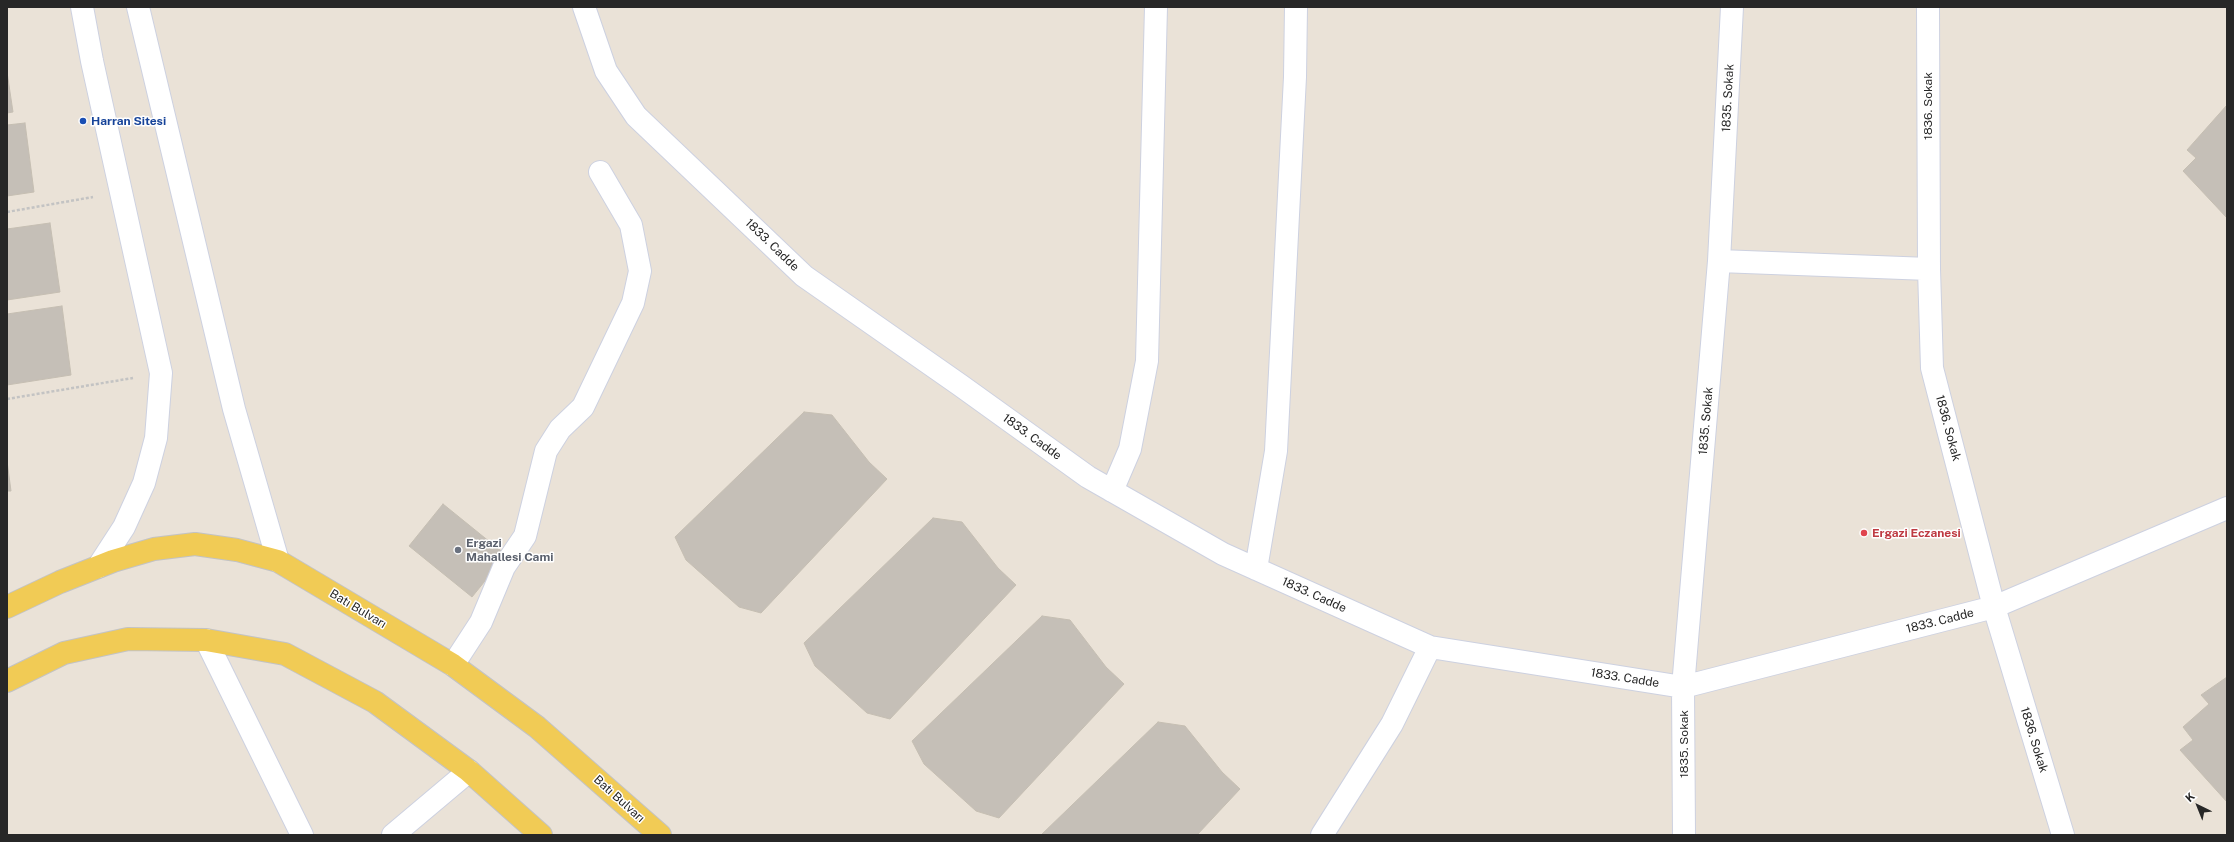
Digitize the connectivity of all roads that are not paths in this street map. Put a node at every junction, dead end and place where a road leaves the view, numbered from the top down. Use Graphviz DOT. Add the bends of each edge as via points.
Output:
graph roads {
  1 [pos="82,7"];
  2 [pos="138,7"];
  3 [pos="584,7"];
  4 [pos="1156,7"];
  5 [pos="1296,7"];
  6 [pos="1732,7"];
  7 [pos="1928,7"];
  8 [pos="600,172"];
  9 [pos="1719,261"];
  10 [pos="1929,269"];
  11 [pos="1112,491"];
  12 [pos="2227,508"];
  13 [pos="278,561"];
  14 [pos="98,567"];
  15 [pos="1256,569"];
  16 [pos="7,607"];
  17 [pos="1994,607"];
  18 [pos="206,640"];
  19 [pos="1430,647"];
  20 [pos="454,665"];
  21 [pos="7,680"];
  22 [pos="1683,687"];
  23 [pos="469,771"];
  24 [pos="302,835"];
  25 [pos="393,835"];
  26 [pos="541,835"];
  27 [pos="660,835"];
  28 [pos="1322,835"];
  29 [pos="1684,835"];
  30 [pos="2063,835"];
  1 -- 14 [label="street" via="161,373 156,438 144,483 124,527"];
  2 -- 13 [label="street" via="234,410"];
  3 -- 11 [label="street, 1833. Cadde" via="606,71 636,116 804,276 1088,477"];
  4 -- 11 [label="street" via="1147,361 1130,449"];
  5 -- 15 [label="street" via="1296,76 1276,451"];
  6 -- 9 [label="street, 1835. Sokak"];
  7 -- 10 [label="street, 1836. Sokak"];
  8 -- 20 [label="street" via="631,225 640,271 633,304 583,407 560,430 546,451 525,536 504,567 480,622"];
  9 -- 10 [label="street"];
  9 -- 22 [label="street, 1835. Sokak"];
  10 -- 17 [label="street, 1836. Sokak" via="1932,368"];
  11 -- 15 [label="street, 1833. Cadde" via="1223,554"];
  12 -- 17 [label="street, 1833. Cadde"];
  13 -- 14 [label="main road, Batı Bulvarı" via="237,550 195,544 154,550"];
  13 -- 20 [label="main road, Batı Bulvarı"];
  14 -- 16 [label="main road, Batı Bulvarı"];
  15 -- 19 [label="street, 1833. Cadde"];
  17 -- 22 [label="street, 1833. Cadde"];
  17 -- 30 [label="street, 1836. Sokak"];
  18 -- 21 [label="main road" via="128,639 64,653"];
  18 -- 23 [label="main road" via="285,654 375,702"];
  18 -- 24 [label="street"];
  19 -- 22 [label="street, 1833. Cadde"];
  19 -- 28 [label="street" via="1392,724"];
  20 -- 27 [label="main road, Batı Bulvarı" via="537,727"];
  22 -- 29 [label="street, 1835. Sokak"];
  23 -- 25 [label="street"];
  23 -- 26 [label="main road"];
}
